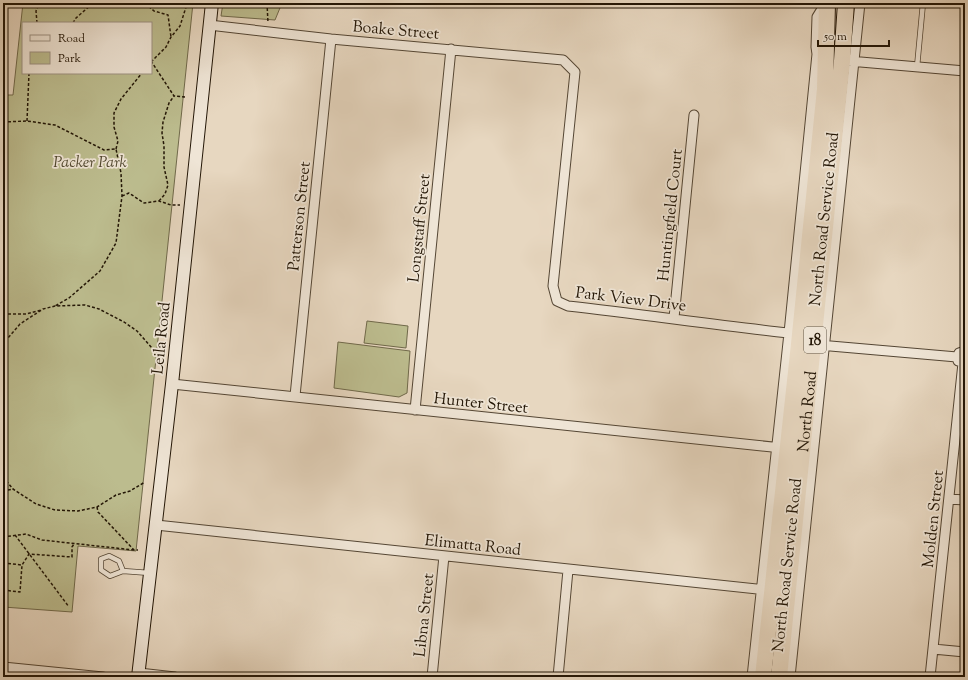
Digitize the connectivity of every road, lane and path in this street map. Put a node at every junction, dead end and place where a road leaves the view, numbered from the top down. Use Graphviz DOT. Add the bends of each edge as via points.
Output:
graph roads {
  1 [pos="38,3"];
  2 [pos="93,3"];
  3 [pos="145,3"];
  4 [pos="267,3"];
  5 [pos="826,3"];
  6 [pos="846,3"];
  7 [pos="860,3"];
  8 [pos="923,3"];
  9 [pos="211,4"];
  10 [pos="37,22"];
  11 [pos="74,22"];
  12 [pos="209,26"];
  13 [pos="267,32"];
  14 [pos="171,37"];
  15 [pos="331,39"];
  16 [pos="827,40"];
  17 [pos="451,49"];
  18 [pos="817,54"];
  19 [pos="152,61"];
  20 [pos="848,61"];
  21 [pos="152,63"];
  22 [pos="917,67"];
  23 [pos="965,70"];
  24 [pos="575,72"];
  25 [pos="29,74"];
  26 [pos="141,74"];
  27 [pos="174,96"];
  28 [pos="185,97"];
  29 [pos="694,115"];
  30 [pos="27,121"];
  31 [pos="3,122"];
  32 [pos="116,149"];
  33 [pos="122,196"];
  34 [pos="158,202"];
  35 [pos="191,205"];
  36 [pos="54,306"];
  37 [pos="43,309"];
  38 [pos="3,314"];
  39 [pos="674,318"];
  40 [pos="807,342"];
  41 [pos="3,346"];
  42 [pos="965,346"];
  43 [pos="158,355"];
  44 [pos="963,357"];
  45 [pos="172,384"];
  46 [pos="295,396"];
  47 [pos="415,410"];
  48 [pos="782,448"];
  49 [pos="3,477"];
  50 [pos="145,482"];
  51 [pos="13,489"];
  52 [pos="3,491"];
  53 [pos="949,499"];
  54 [pos="965,500"];
  55 [pos="97,507"];
  56 [pos="156,525"];
  57 [pos="15,535"];
  58 [pos="3,537"];
  59 [pos="74,544"];
  60 [pos="134,550"];
  61 [pos="138,550"];
  62 [pos="29,554"];
  63 [pos="444,556"];
  64 [pos="3,564"];
  65 [pos="22,565"];
  66 [pos="568,570"];
  67 [pos="123,571"];
  68 [pos="150,573"];
  69 [pos="3,590"];
  70 [pos="774,591"];
  71 [pos="69,607"];
  72 [pos="933,649"];
  73 [pos="965,652"];
  74 [pos="3,667"];
  75 [pos="139,675"];
  76 [pos="103,677"];
  77 [pos="175,677"];
  78 [pos="432,677"];
  79 [pos="558,677"];
  80 [pos="752,677"];
  81 [pos="763,677"];
  82 [pos="779,677"];
  83 [pos="790,677"];
  84 [pos="930,677"];
  1 -- 10 [label="path"];
  2 -- 11 [label="path"];
  3 -- 14 [label="path" via="154,11 168,16"];
  4 -- 13 [label="path"];
  5 -- 16 [label="highway, North Road / 18"];
  5 -- 18 [label="street, North Road" via="817,18"];
  6 -- 20 [label="highway, North Road / 18"];
  7 -- 20 [label="street"];
  8 -- 22 [label="lane"];
  9 -- 12 [label="street, Leila Road"];
  9 -- 14 [label="path" via="192,4 186,7 180,26"];
  12 -- 13 [label="street, Boake Street"];
  12 -- 35 [label="street, Leila Road"];
  13 -- 15 [label="street, Boake Street"];
  14 -- 19 [label="path" via="166,47"];
  15 -- 17 [label="street, Boake Street"];
  15 -- 46 [label="street, Patterson Street"];
  16 -- 18 [label="street, North Road Service Road"];
  16 -- 40 [label="highway, North Road / 18"];
  17 -- 24 [label="street, Boake Street" via="563,60"];
  17 -- 47 [label="street, Longstaff Street"];
  18 -- 40 [label="street, North Road Service Road"];
  20 -- 22 [label="street"];
  20 -- 40 [label="highway, North Road / 18"];
  21 -- 27 [label="path"];
  22 -- 23 [label="street"];
  24 -- 39 [label="street, Park View Drive" via="553,286 557,301 568,306"];
  25 -- 30 [label="path"];
  26 -- 32 [label="path" via="121,99 114,113 118,141"];
  27 -- 28 [label="path"];
  27 -- 34 [label="path" via="169,103 162,133 168,185"];
  29 -- 39 [label="street, Huntingfield Court"];
  30 -- 31 [label="path"];
  30 -- 32 [label="path" via="54,125 104,150"];
  32 -- 33 [label="path"];
  33 -- 34 [label="path" via="129,193 144,203"];
  33 -- 36 [label="path" via="116,243 100,271 69,298"];
  34 -- 35 [label="path"];
  35 -- 45 [label="street, Leila Road"];
  36 -- 37 [label="path"];
  36 -- 43 [label="path" via="85,305 99,309 137,331"];
  37 -- 38 [label="path" via="26,314"];
  37 -- 41 [label="path" via="20,324"];
  39 -- 40 [label="street, Park View Drive"];
  40 -- 44 [label="street, Park View Drive"];
  40 -- 48 [label="highway, North Road / 18"];
  40 -- 70 [label="highway, North Road / 18"];
  40 -- 83 [label="street, North Road Service Road"];
  42 -- 44 [label="street, Molden Street"];
  44 -- 53 [label="street, Molden Street"];
  45 -- 46 [label="street, Hunter Street"];
  45 -- 56 [label="street, Leila Road"];
  46 -- 47 [label="street, Hunter Street"];
  47 -- 48 [label="street, Hunter Street"];
  48 -- 70 [label="highway, North Road / 18"];
  49 -- 51 [label="path"];
  50 -- 55 [label="path"];
  51 -- 52 [label="path"];
  51 -- 55 [label="path" via="36,504 55,510 78,511"];
  53 -- 54 [label="street"];
  53 -- 72 [label="street, Molden Street"];
  55 -- 60 [label="path" via="98,512"];
  56 -- 63 [label="street, Elimatta Road"];
  56 -- 68 [label="street, Leila Road"];
  57 -- 58 [label="path"];
  57 -- 59 [label="path" via="26,534 42,540"];
  57 -- 62 [label="path"];
  59 -- 60 [label="path"];
  59 -- 62 [label="path" via="72,557"];
  60 -- 61 [label="path"];
  62 -- 65 [label="path"];
  62 -- 71 [label="path"];
  63 -- 66 [label="street, Elimatta Road"];
  63 -- 78 [label="street, Libna Street"];
  64 -- 65 [label="path"];
  65 -- 69 [label="path" via="20,592"];
  66 -- 70 [label="street, Elimatta Road"];
  66 -- 79 [label="street"];
  67 -- 67 [label="lane" via="120,561 109,556 101,559 101,570 110,576"];
  67 -- 68 [label="lane"];
  68 -- 75 [label="street, Leila Road"];
  70 -- 80 [label="street, North Road Service Road"];
  70 -- 81 [label="highway, North Road / 18"];
  70 -- 82 [label="highway, North Road / 18"];
  72 -- 73 [label="street"];
  72 -- 84 [label="street, Molden Street"];
  74 -- 76 [label="street"];
  75 -- 77 [label="street"];
}
